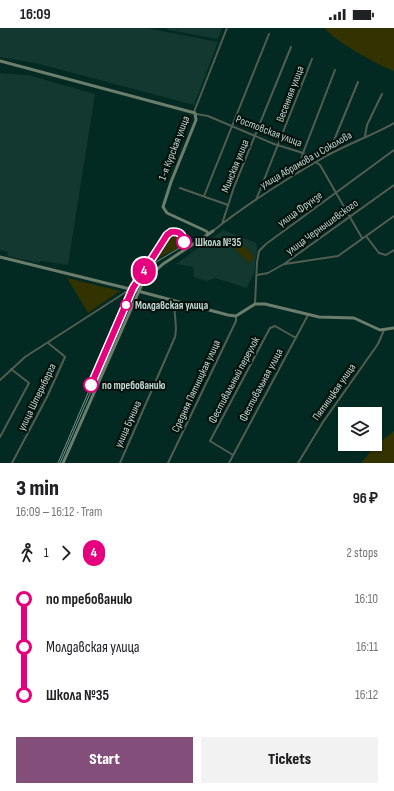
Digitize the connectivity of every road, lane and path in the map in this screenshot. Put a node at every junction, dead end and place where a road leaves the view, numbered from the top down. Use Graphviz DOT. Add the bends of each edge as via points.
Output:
graph roads {
  1 [pos="227,28"];
  2 [pos="269,34"];
  3 [pos="291,47"];
  4 [pos="312,59"];
  5 [pos="0,61"];
  6 [pos="335,70"];
  7 [pos="358,82"];
  8 [pos="382,94"];
  9 [pos="195,113"];
  10 [pos="394,123"];
  11 [pos="232,126"];
  12 [pos="255,136"];
  13 [pos="365,136"];
  14 [pos="279,146"];
  15 [pos="394,150"];
  16 [pos="302,153"];
  17 [pos="327,156"];
  18 [pos="317,163"];
  19 [pos="298,173"];
  20 [pos="394,185"];
  21 [pos="180,188"];
  22 [pos="336,193"];
  23 [pos="204,196"];
  24 [pos="256,201"];
  25 [pos="228,205"];
  26 [pos="350,216"];
  27 [pos="394,216"];
  28 [pos="221,225"];
  29 [pos="213,231"];
  30 [pos="209,234"];
  31 [pos="366,236"];
  32 [pos="362,238"];
  33 [pos="394,250"];
  34 [pos="0,257"];
  35 [pos="284,264"];
  36 [pos="257,275"];
  37 [pos="129,290"];
  38 [pos="137,291"];
  39 [pos="175,302"];
  40 [pos="256,304"];
  41 [pos="308,315"];
  42 [pos="236,316"];
  43 [pos="394,328"];
  44 [pos="384,330"];
  45 [pos="296,338"];
  46 [pos="48,343"];
  47 [pos="11,369"];
  48 [pos="0,380"];
  49 [pos="0,437"];
  50 [pos="233,456"];
  51 [pos="12,463"];
  52 [pos="63,463"];
  53 [pos="120,463"];
  54 [pos="168,463"];
  55 [pos="229,463"];
  56 [pos="298,463"];
  1 -- 9 [label="street, 1-я Курская улица"];
  2 -- 11 [label="street"];
  3 -- 12 [label="street, Минская улица"];
  4 -- 14 [label="street, Весенняя улица"];
  5 -- 9 [label="street, Ростовская улица"];
  6 -- 16 [label="street"];
  7 -- 17 [label="street"];
  8 -- 13 [label="street" via="367,125"];
  9 -- 11 [label="street, Ростовская улица"];
  9 -- 30 [label="street, 1-я Курская улица" via="196,120 163,204 168,214"];
  10 -- 13 [label="street, улица Абрамова и Соколова"];
  11 -- 12 [label="street, Ростовская улица"];
  11 -- 23 [label="street"];
  12 -- 14 [label="street, Ростовская улица"];
  12 -- 25 [label="street, Минская улица"];
  13 -- 17 [label="street, улица Абрамова и Соколова"];
  14 -- 16 [label="street, Ростовская улица"];
  14 -- 24 [label="street, Весенняя улица"];
  15 -- 22 [label="street, улица Фрунзе"];
  16 -- 18 [label="street, Ростовская улица"];
  16 -- 19 [label="street"];
  17 -- 18 [label="street, улица Абрамова и Соколова"];
  18 -- 19 [label="street, улица Абрамова и Соколова"];
  18 -- 22 [label="street, Ростовская улица" via="324,170"];
  19 -- 24 [label="street, улица Абрамова и Соколова"];
  20 -- 26 [label="street, улица Чернышевского"];
  21 -- 23 [label="street"];
  22 -- 26 [label="street, Ростовская улица"];
  22 -- 36 [label="street, улица Фрунзе" via="266,244 258,255"];
  23 -- 25 [label="street"];
  24 -- 28 [label="street, улица Абрамова и Соколова"];
  25 -- 28 [label="street, Минская улица"];
  26 -- 32 [label="street, Ростовская улица"];
  26 -- 35 [label="street, улица Чернышевского"];
  27 -- 31 [label="street"];
  28 -- 29 [label="street, улица Абрамова и Соколова"];
  29 -- 30 [label="street, улица Абрамова и Соколова"];
  30 -- 38 [label="street, улица Абрамова и Соколова" via="162,264 145,278"];
  31 -- 32 [label="street"];
  31 -- 33 [label="street" via="379,254 386,255"];
  32 -- 35 [label="street" via="338,256"];
  34 -- 37 [label="street"];
  35 -- 36 [label="street, улица Чернышевского" via="268,273"];
  36 -- 40 [label="street, улица Фрунзе"];
  37 -- 38 [label="street"];
  37 -- 46 [label="street"];
  38 -- 39 [label="street"];
  38 -- 52 [label="street"];
  39 -- 42 [label="street"];
  39 -- 53 [label="street, улица Бунина" via="175,337"];
  40 -- 41 [label="street"];
  40 -- 42 [label="street"];
  41 -- 44 [label="street" via="354,318 375,329"];
  41 -- 45 [label="street, Фестивальная улица"];
  42 -- 54 [label="street, Средняя Пятницкая улица" via="205,389"];
  43 -- 44 [label="street"];
  44 -- 56 [label="street, Пятницкая улица" via="378,344 323,422"];
  45 -- 50 [label="street, Фестивальная улица"];
  45 -- 50 [label="street, Фестивальный переулок" via="272,326 255,356 210,441"];
  46 -- 47 [label="street"];
  46 -- 51 [label="street, улица Штернберга" via="65,358"];
  47 -- 48 [label="street"];
  47 -- 49 [label="street" via="29,383"];
  50 -- 55 [label="street, Фестивальная улица"];
}
